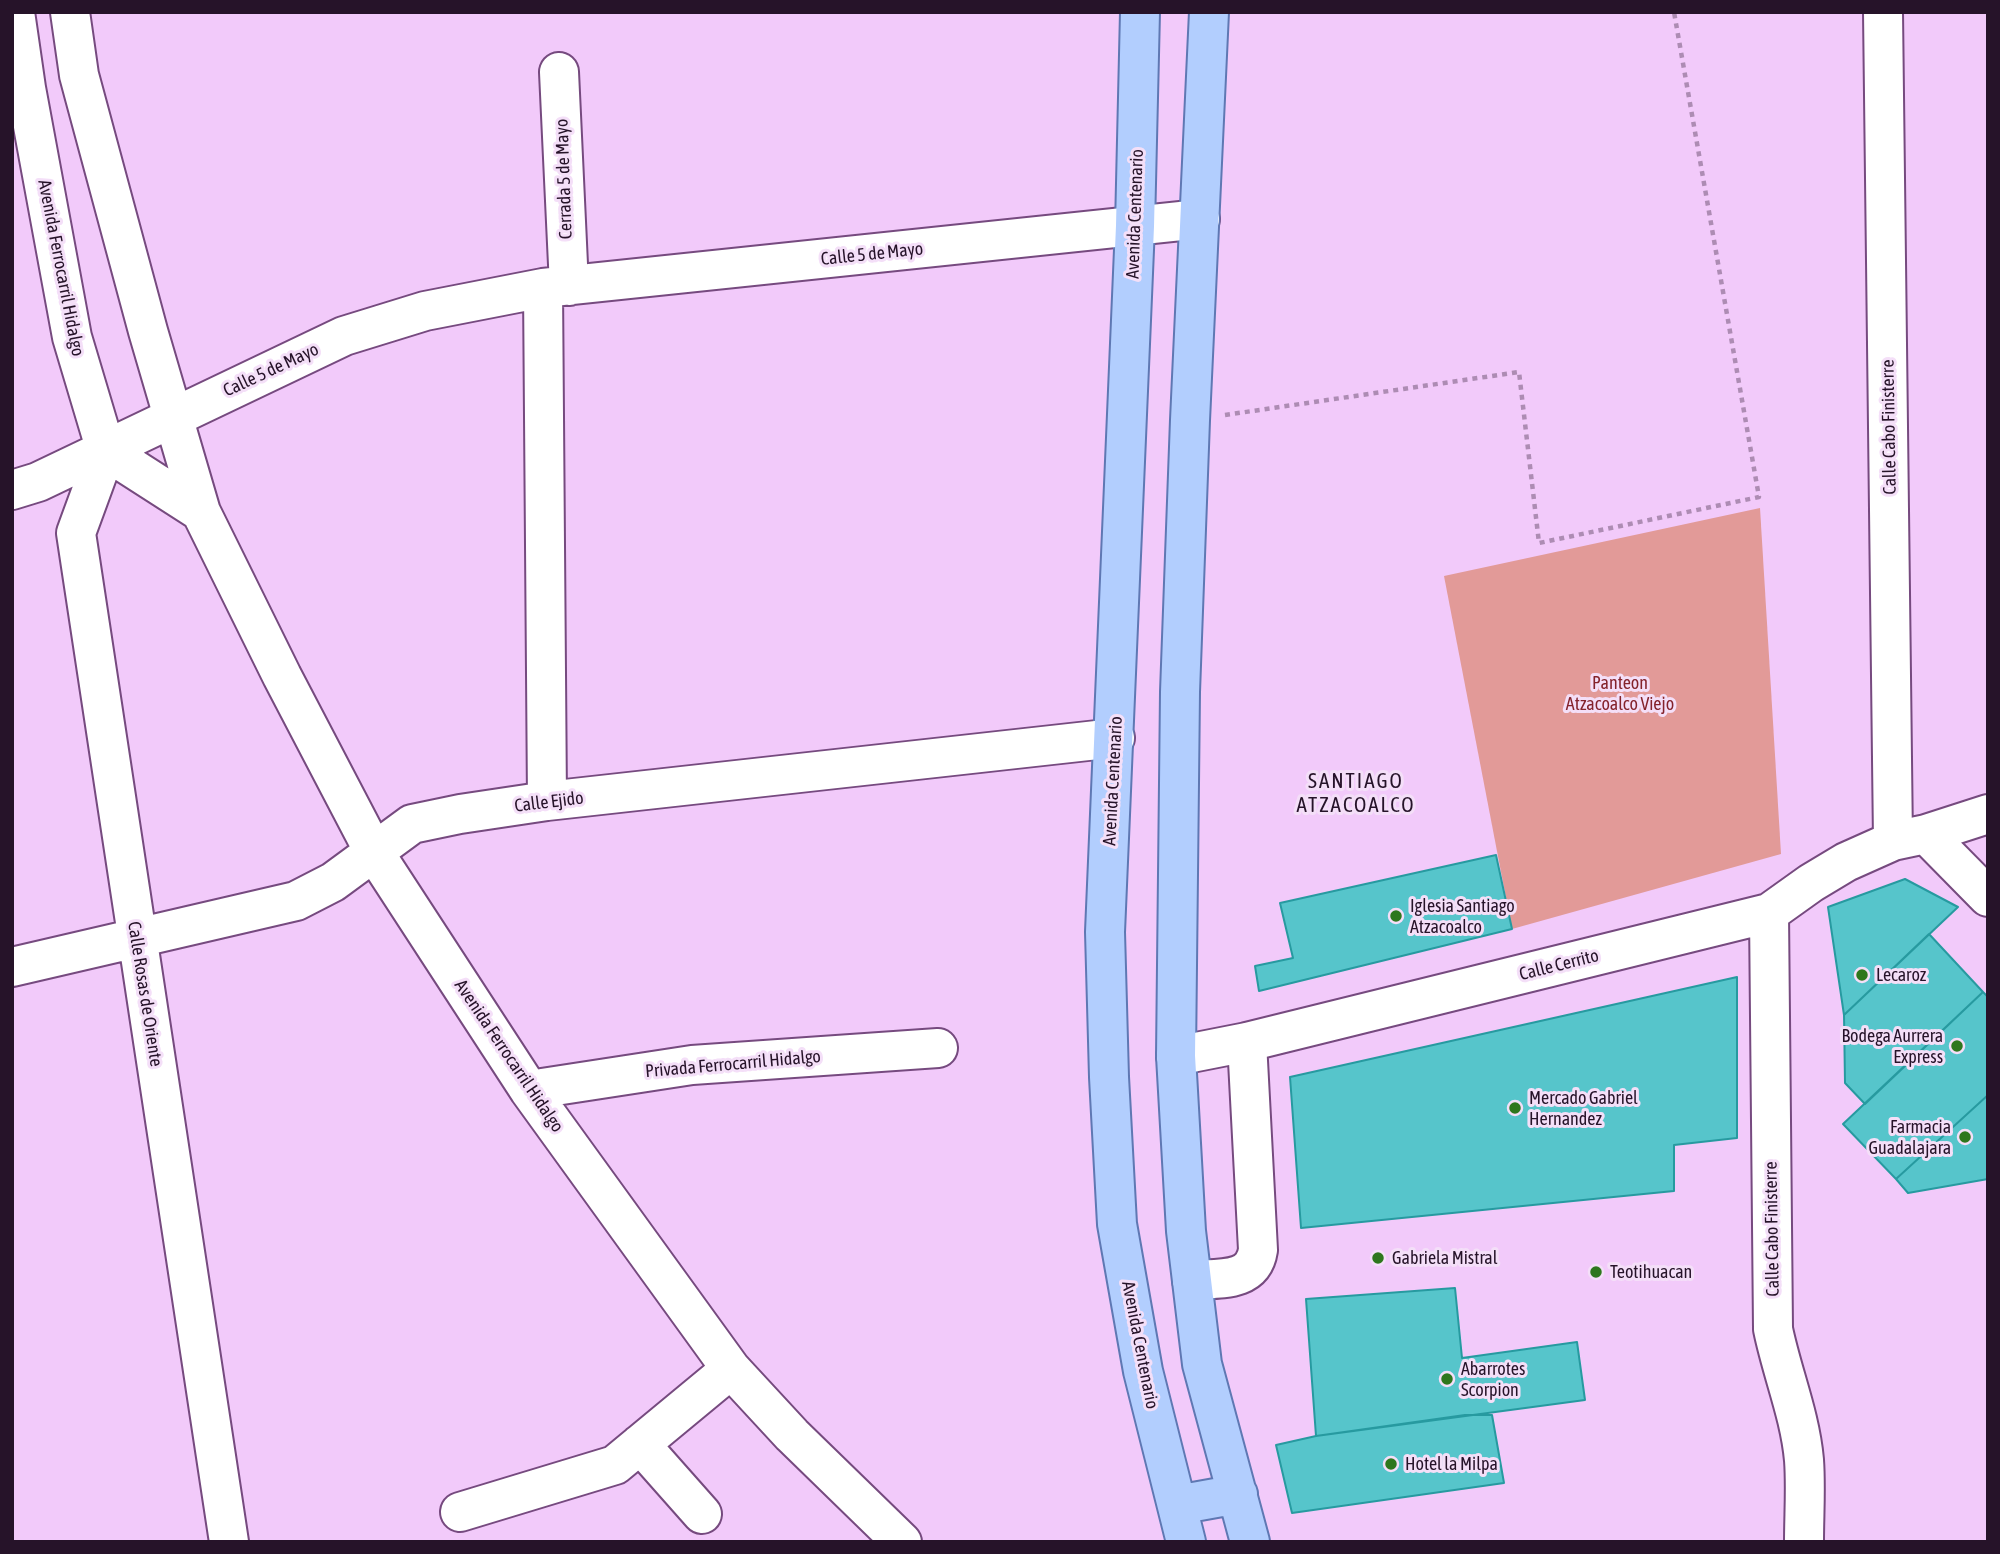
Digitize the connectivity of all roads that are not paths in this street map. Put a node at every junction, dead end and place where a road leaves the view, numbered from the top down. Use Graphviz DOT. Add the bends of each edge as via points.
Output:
graph roads {
  1 [pos="15,12"];
  2 [pos="70,12"];
  3 [pos="1140,12"];
  4 [pos="1209,12"];
  5 [pos="1883,12"];
  6 [pos="559,72"];
  7 [pos="1200,219"];
  8 [pos="1135,226"];
  9 [pos="556,287"];
  10 [pos="174,416"];
  11 [pos="106,450"];
  12 [pos="12,489"];
  13 [pos="201,512"];
  14 [pos="1115,738"];
  15 [pos="547,801"];
  16 [pos="1988,814"];
  17 [pos="1909,838"];
  18 [pos="374,852"];
  19 [pos="1988,897"];
  20 [pos="1769,913"];
  21 [pos="136,938"];
  22 [pos="12,967"];
  23 [pos="1247,1042"];
  24 [pos="939,1048"];
  25 [pos="1176,1056"];
  26 [pos="529,1090"];
  27 [pos="1192,1280"];
  28 [pos="731,1369"];
  29 [pos="640,1444"];
  30 [pos="1238,1494"];
  31 [pos="1177,1505"];
  32 [pos="460,1512"];
  33 [pos="702,1514"];
  34 [pos="229,1542"];
  35 [pos="902,1542"];
  36 [pos="1186,1542"];
  37 [pos="1251,1542"];
  38 [pos="1804,1542"];
  1 -- 11 [label="street, Avenida Ferrocarril Hidalgo" via="72,337"];
  2 -- 10 [label="street, Avenida Ferrocarril Hidalgo" via="79,75"];
  3 -- 8 [label="main road, Avenida Centenario"];
  4 -- 7 [label="main road"];
  5 -- 17 [label="street, Calle Cabo Finisterre"];
  6 -- 9 [label="street, Cerrada 5 de Mayo"];
  7 -- 8 [label="street, Calle 5 de Mayo"];
  7 -- 25 [label="main road" via="1180,692"];
  8 -- 9 [label="street, Calle 5 de Mayo"];
  8 -- 14 [label="main road, Avenida Centenario"];
  9 -- 10 [label="street, Calle 5 de Mayo" via="425,311 344,336"];
  9 -- 15 [label="street"];
  10 -- 11 [label="street, Calle 5 de Mayo"];
  10 -- 13 [label="street, Avenida Ferrocarril Hidalgo"];
  11 -- 12 [label="street, Calle 5 de Mayo"];
  11 -- 13 [label="street"];
  11 -- 21 [label="street, Calle Rosas de Oriente" via="76,533"];
  13 -- 18 [label="street, Avenida Ferrocarril Hidalgo"];
  14 -- 15 [label="street, Calle Ejido"];
  14 -- 31 [label="main road, Avenida Centenario" via="1105,932 1117,1224 1143,1371"];
  15 -- 18 [label="street, Calle Ejido" via="412,824"];
  16 -- 17 [label="street, Calle Cerrito"];
  17 -- 19 [label="street"];
  17 -- 20 [label="street, Calle Cerrito" via="1846,862"];
  18 -- 21 [label="street, Calle Ejido" via="333,882 296,901"];
  18 -- 26 [label="street, Avenida Ferrocarril Hidalgo"];
  20 -- 23 [label="street, Calle Cerrito"];
  20 -- 38 [label="street, Calle Cabo Finisterre" via="1773,1329 1804,1460"];
  21 -- 22 [label="street, Calle Ejido"];
  21 -- 34 [label="street, Calle Rosas de Oriente"];
  23 -- 25 [label="street, Calle Cerrito"];
  23 -- 27 [label="street" via="1256,1259 1244,1274"];
  24 -- 26 [label="street, Privada Ferrocarril Hidalgo" via="692,1065"];
  25 -- 27 [label="main road"];
  26 -- 28 [label="street, Avenida Ferrocarril Hidalgo"];
  27 -- 30 [label="main road" via="1202,1364"];
  28 -- 29 [label="street"];
  28 -- 35 [label="street, Avenida Ferrocarril Hidalgo"];
  29 -- 32 [label="street" via="615,1465"];
  29 -- 33 [label="street"];
  30 -- 31 [label="main road"];
  30 -- 37 [label="main road"];
  31 -- 36 [label="main road, Avenida Centenario"];
}
